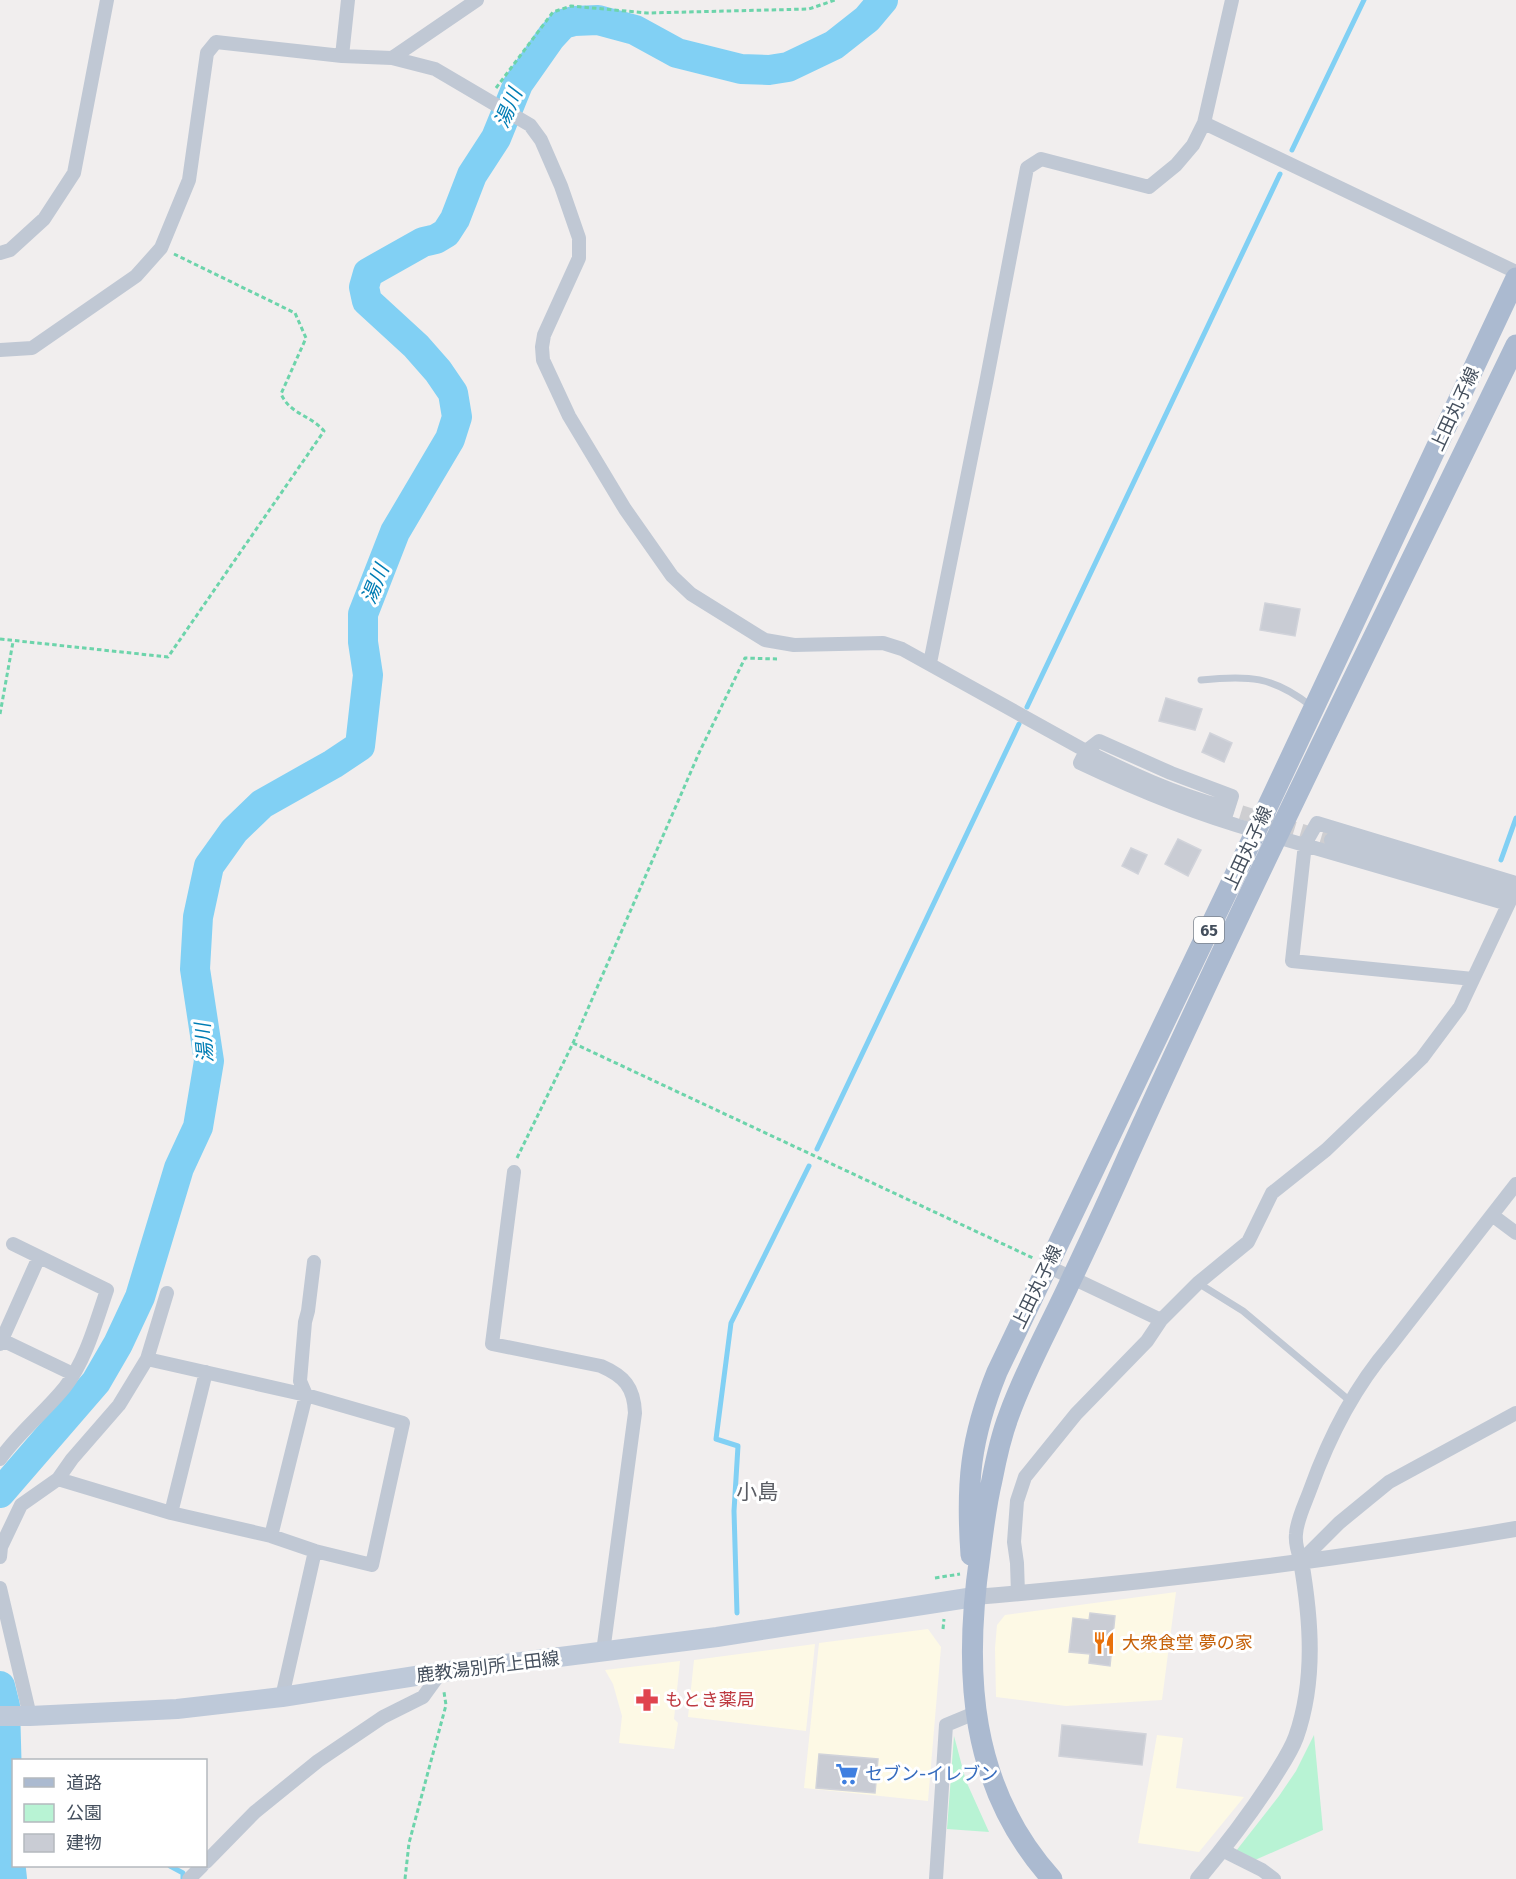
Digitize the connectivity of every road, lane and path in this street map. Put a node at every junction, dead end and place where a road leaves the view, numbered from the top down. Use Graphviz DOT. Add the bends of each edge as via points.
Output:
graph roads {
  1 [pos="107,0"];
  2 [pos="348,0"];
  3 [pos="477,0"];
  4 [pos="835,0"];
  5 [pos="1232,0"];
  6 [pos="342,56"];
  7 [pos="392,58"];
  8 [pos="488,99"];
  9 [pos="1204,123"];
  10 [pos="161,248"];
  11 [pos="0,252"];
  12 [pos="1516,272"];
  13 [pos="1516,278"];
  14 [pos="1516,345"];
  15 [pos="0,350"];
  16 [pos="0,639"];
  17 [pos="13,642"];
  18 [pos="787,659"];
  19 [pos="930,663"];
  20 [pos="1201,680"];
  21 [pos="1313,707"];
  22 [pos="0,714"];
  23 [pos="1086,751"];
  24 [pos="1221,806"];
  25 [pos="1224,821"];
  26 [pos="1256,831"];
  27 [pos="1277,837"];
  28 [pos="1331,840"];
  29 [pos="1305,844"];
  30 [pos="1514,892"];
  31 [pos="1473,979"];
  32 [pos="573,1042"];
  33 [pos="514,1172"];
  34 [pos="1516,1184"];
  35 [pos="1492,1215"];
  36 [pos="1516,1233"];
  37 [pos="13,1244"];
  38 [pos="39,1257"];
  39 [pos="314,1262"];
  40 [pos="1047,1266"];
  41 [pos="1072,1277"];
  42 [pos="1198,1283"];
  43 [pos="167,1293"];
  44 [pos="1161,1320"];
  45 [pos="1,1342"];
  46 [pos="147,1359"];
  47 [pos="206,1372"];
  48 [pos="73,1374"];
  49 [pos="306,1395"];
  50 [pos="1350,1401"];
  51 [pos="1516,1413"];
  52 [pos="3,1450"];
  53 [pos="58,1479"];
  54 [pos="171,1513"];
  55 [pos="1516,1529"];
  56 [pos="271,1536"];
  57 [pos="315,1551"];
  58 [pos="0,1557"];
  59 [pos="1301,1561"];
  60 [pos="0,1588"];
  61 [pos="1018,1594"];
  62 [pos="974,1597"];
  63 [pos="603,1652"];
  64 [pos="441,1672"];
  65 [pos="282,1697"];
  66 [pos="975,1713"];
  67 [pos="0,1716"];
  68 [pos="25,1716"];
  69 [pos="1222,1850"];
  70 [pos="207,1861"];
  71 [pos="201,1867"];
  72 [pos="189,1879"];
  73 [pos="405,1879"];
  74 [pos="936,1879"];
  75 [pos="1052,1879"];
  76 [pos="1198,1879"];
  77 [pos="1274,1879"];
  1 -- 11 [label="street" via="74,173 44,219 9,250"];
  2 -- 6 [label="street"];
  3 -- 7 [label="street"];
  4 -- 8 [label="path" via="809,9 647,13 571,6 553,12"];
  5 -- 9 [label="street"];
  6 -- 7 [label="street"];
  6 -- 10 [label="street" via="216,42 207,53 189,180"];
  7 -- 8 [label="street" via="435,69"];
  8 -- 19 [label="street" via="530,125 541,140 579,238 579,258 544,335 543,360 569,416 625,510 672,576 706,605 765,640 794,645 883,643"];
  9 -- 12 [label="street"];
  9 -- 19 [label="street" via="1193,145 1176,165 1149,187 1041,159 1027,168"];
  10 -- 15 [label="street" via="136,276 32,348"];
  10 -- 17 [label="path" via="295,313 306,338 281,394 286,406 324,431 168,657"];
  13 -- 21 [label="main road, 上田丸子線 / 65"];
  14 -- 27 [label="main road, 上田丸子線 / 65"];
  16 -- 17 [label="path"];
  17 -- 22 [label="path"];
  18 -- 32 [label="path" via="745,658 699,753"];
  19 -- 23 [label="street"];
  20 -- 21 [label="lane" via="1236,676 1270,681"];
  21 -- 26 [label="main road, 上田丸子線 / 65"];
  23 -- 24 [label="street" via="1178,793"];
  23 -- 25 [label="street" via="1080,763 1134,789"];
  23 -- 25 [label="street" via="1099,741 1232,795"];
  25 -- 26 [label="street"];
  26 -- 40 [label="main road, 上田丸子線 / 65"];
  27 -- 29 [label="street"];
  27 -- 41 [label="main road, 上田丸子線 / 65"];
  28 -- 30 [label="street"];
  29 -- 30 [label="street"];
  29 -- 30 [label="street" via="1317,823"];
  29 -- 31 [label="street" via="1292,961"];
  30 -- 31 [label="street"];
  31 -- 42 [label="street" via="1460,1007 1422,1058 1326,1150 1272,1193 1248,1242"];
  32 -- 33 [label="path" via="519,1152"];
  32 -- 40 [label="path"];
  33 -- 63 [label="street" via="492,1344 601,1366 615,1372 630,1386 634,1398"];
  34 -- 35 [label="street"];
  35 -- 36 [label="street"];
  35 -- 50 [label="street" via="1369,1371"];
  37 -- 38 [label="street"];
  38 -- 45 [label="street"];
  38 -- 48 [label="street" via="107,1290"];
  39 -- 49 [label="street" via="300,1380"];
  40 -- 41 [label="street"];
  40 -- 62 [label="main road, 上田丸子線 / 65" via="997,1372 974,1443 968,1501"];
  41 -- 44 [label="street"];
  41 -- 62 [label="main road, 上田丸子線 / 65" via="1007,1419 991,1485"];
  42 -- 44 [label="street"];
  42 -- 50 [label="lane" via="1243,1311"];
  43 -- 46 [label="street"];
  44 -- 61 [label="street" via="1147,1341 1076,1414 1025,1477 1017,1501 1014,1542"];
  45 -- 48 [label="street"];
  46 -- 47 [label="street"];
  46 -- 53 [label="street" via="119,1405"];
  47 -- 49 [label="street"];
  47 -- 54 [label="street"];
  48 -- 52 [label="street"];
  49 -- 56 [label="street"];
  49 -- 57 [label="street" via="403,1423 372,1565"];
  50 -- 59 [label="street" via="1325,1451 1302,1512 1296,1534"];
  51 -- 59 [label="street" via="1389,1482"];
  53 -- 54 [label="street"];
  53 -- 58 [label="street" via="21,1505"];
  54 -- 56 [label="street"];
  55 -- 59 [label="street"];
  56 -- 57 [label="street"];
  57 -- 65 [label="street"];
  59 -- 61 [label="street"];
  59 -- 69 [label="street" via="1310,1630 1303,1712 1283,1761"];
  60 -- 68 [label="street"];
  61 -- 62 [label="street"];
  62 -- 63 [label="main road, 鹿教湯別所上田線"];
  62 -- 66 [label="main road, 上田丸子線 / 65" via="971,1649"];
  63 -- 64 [label="main road, 鹿教湯別所上田線"];
  64 -- 65 [label="main road, 鹿教湯別所上田線"];
  64 -- 70 [label="street" via="423,1697 383,1717 300,1776 255,1812"];
  64 -- 73 [label="path" via="446,1704 409,1843"];
  65 -- 68 [label="main road, 鹿教湯別所上田線" via="177,1709"];
  66 -- 74 [label="street" via="946,1725"];
  66 -- 75 [label="main road, 上田丸子線 / 65" via="1004,1810 1021,1840"];
  67 -- 68 [label="main road, 鹿教湯別所上田線"];
  69 -- 76 [label="street"];
  69 -- 77 [label="street"];
  71 -- 72 [label="street"];
}
